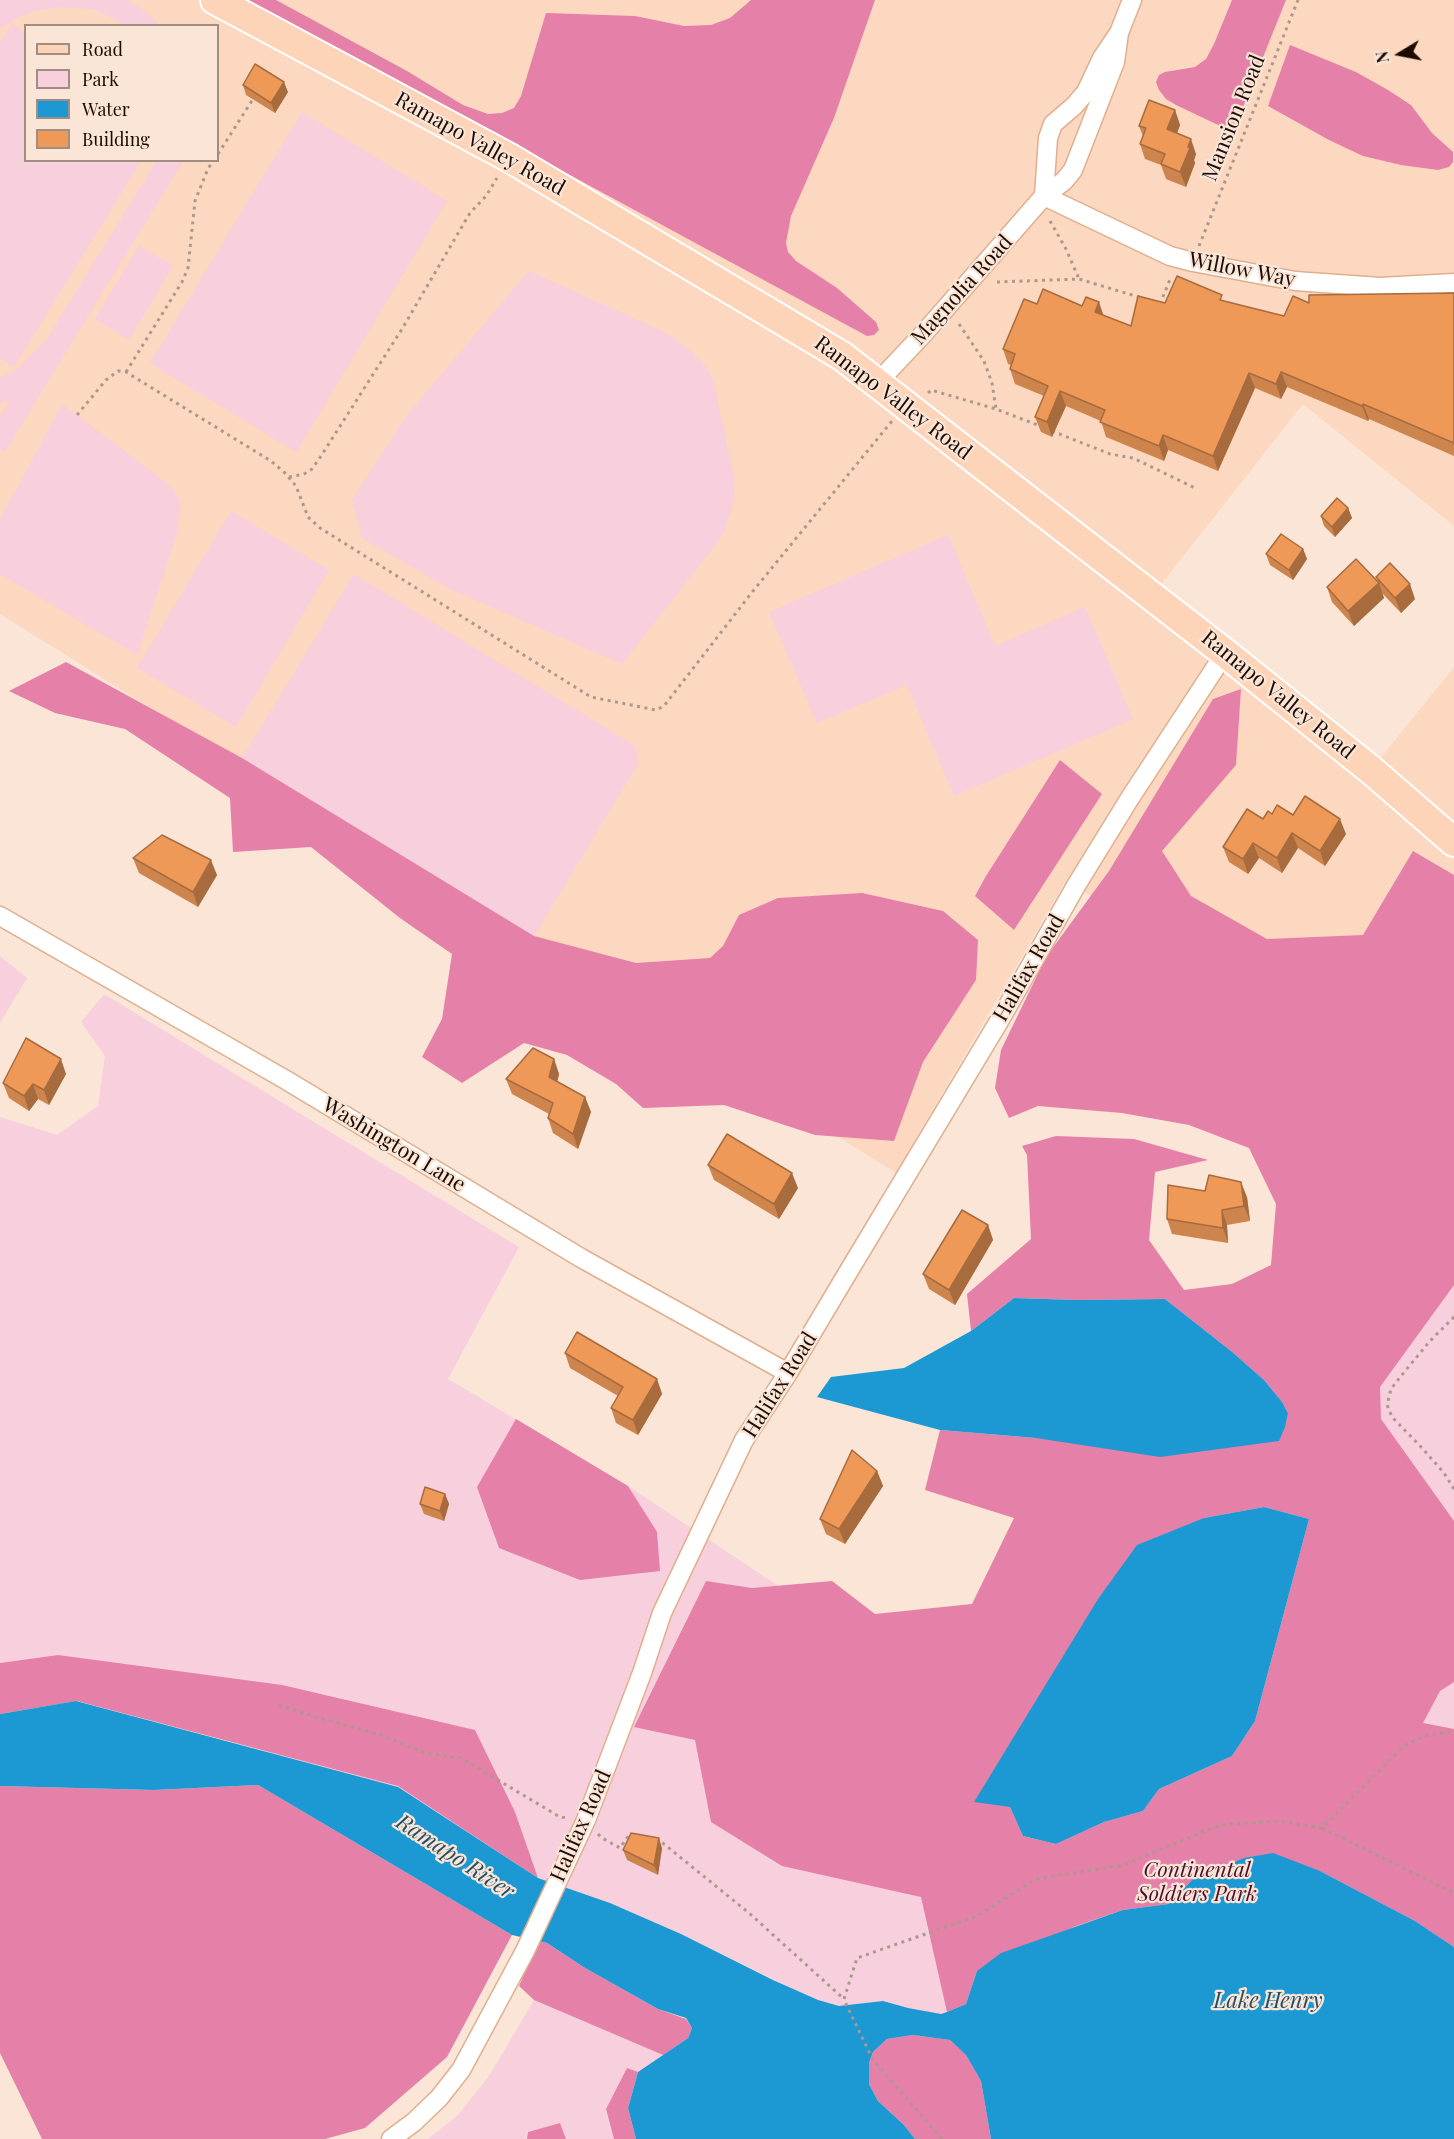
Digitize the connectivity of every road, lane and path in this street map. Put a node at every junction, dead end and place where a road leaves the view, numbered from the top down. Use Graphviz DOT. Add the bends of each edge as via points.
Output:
graph roads {
  1 [pos="215,0"];
  2 [pos="1132,0"];
  3 [pos="1298,0"];
  4 [pos="1119,33"];
  5 [pos="253,99"];
  6 [pos="219,152"];
  7 [pos="508,157"];
  8 [pos="212,162"];
  9 [pos="1044,196"];
  10 [pos="1050,221"];
  11 [pos="1199,248"];
  12 [pos="1171,277"];
  13 [pos="1079,279"];
  14 [pos="997,282"];
  15 [pos="1454,283"];
  16 [pos="959,324"];
  17 [pos="126,372"];
  18 [pos="878,382"];
  19 [pos="931,390"];
  20 [pos="996,409"];
  21 [pos="77,415"];
  22 [pos="894,419"];
  23 [pos="289,477"];
  24 [pos="1196,488"];
  25 [pos="1225,653"];
  26 [pos="1454,842"];
  27 [pos="0,916"];
  28 [pos="1454,1317"];
  29 [pos="788,1373"];
  30 [pos="1454,1489"];
  31 [pos="279,1705"];
  32 [pos="1454,1731"];
  33 [pos="586,1820"];
  34 [pos="1322,1828"];
  35 [pos="639,1837"];
  36 [pos="649,1838"];
  37 [pos="1454,1893"];
  38 [pos="845,2001"];
  39 [pos="391,2139"];
  40 [pos="942,2139"];
  1 -- 7 [label="main road, Ramapo Valley Road"];
  2 -- 4 [label="street"];
  3 -- 11 [label="path, Mansion Road"];
  4 -- 9 [label="street, Magnolia Road" via="1115,62 1073,170"];
  4 -- 9 [label="street" via="1086,92 1053,124 1048,138"];
  5 -- 6 [label="path"];
  7 -- 18 [label="main road, Ramapo Valley Road" via="816,338"];
  7 -- 23 [label="path" via="321,456 312,469"];
  8 -- 17 [label="path" via="195,201 188,268"];
  9 -- 15 [label="street, Willow Way" via="1170,256 1193,262 1295,281 1380,287"];
  9 -- 18 [label="street, Magnolia Road"];
  10 -- 13 [label="path"];
  12 -- 13 [label="path" via="1161,304"];
  13 -- 14 [label="path"];
  16 -- 20 [label="path" via="984,361"];
  17 -- 21 [label="path" via="118,371 106,380"];
  17 -- 23 [label="path" via="271,461"];
  18 -- 25 [label="main road, Ramapo Valley Road"];
  19 -- 20 [label="path"];
  20 -- 24 [label="path" via="1110,454 1133,458"];
  22 -- 23 [label="path" via="664,706 656,710 591,697 321,528 308,517"];
  25 -- 26 [label="main road, Ramapo Valley Road"];
  25 -- 29 [label="street, Halifax Road" via="1077,884"];
  27 -- 29 [label="street, Washington Lane" via="286,1080 581,1257"];
  28 -- 30 [label="path" via="1391,1389 1387,1405 1392,1417"];
  29 -- 33 [label="street, Halifax Road" via="744,1440 662,1613"];
  31 -- 33 [label="path" via="379,1734 424,1753 461,1758 560,1817"];
  32 -- 34 [label="path" via="1424,1736 1404,1746"];
  33 -- 35 [label="path" via="602,1839 620,1848 629,1835"];
  33 -- 39 [label="street, Halifax Road" via="525,1951 461,2070 439,2098"];
  34 -- 37 [label="path"];
  34 -- 38 [label="path" via="1277,1821 1220,1825 1123,1865 1036,1879 977,1916 857,1958"];
  36 -- 38 [label="path" via="659,1840 740,1905"];
  38 -- 40 [label="path" via="873,2060"];
}
